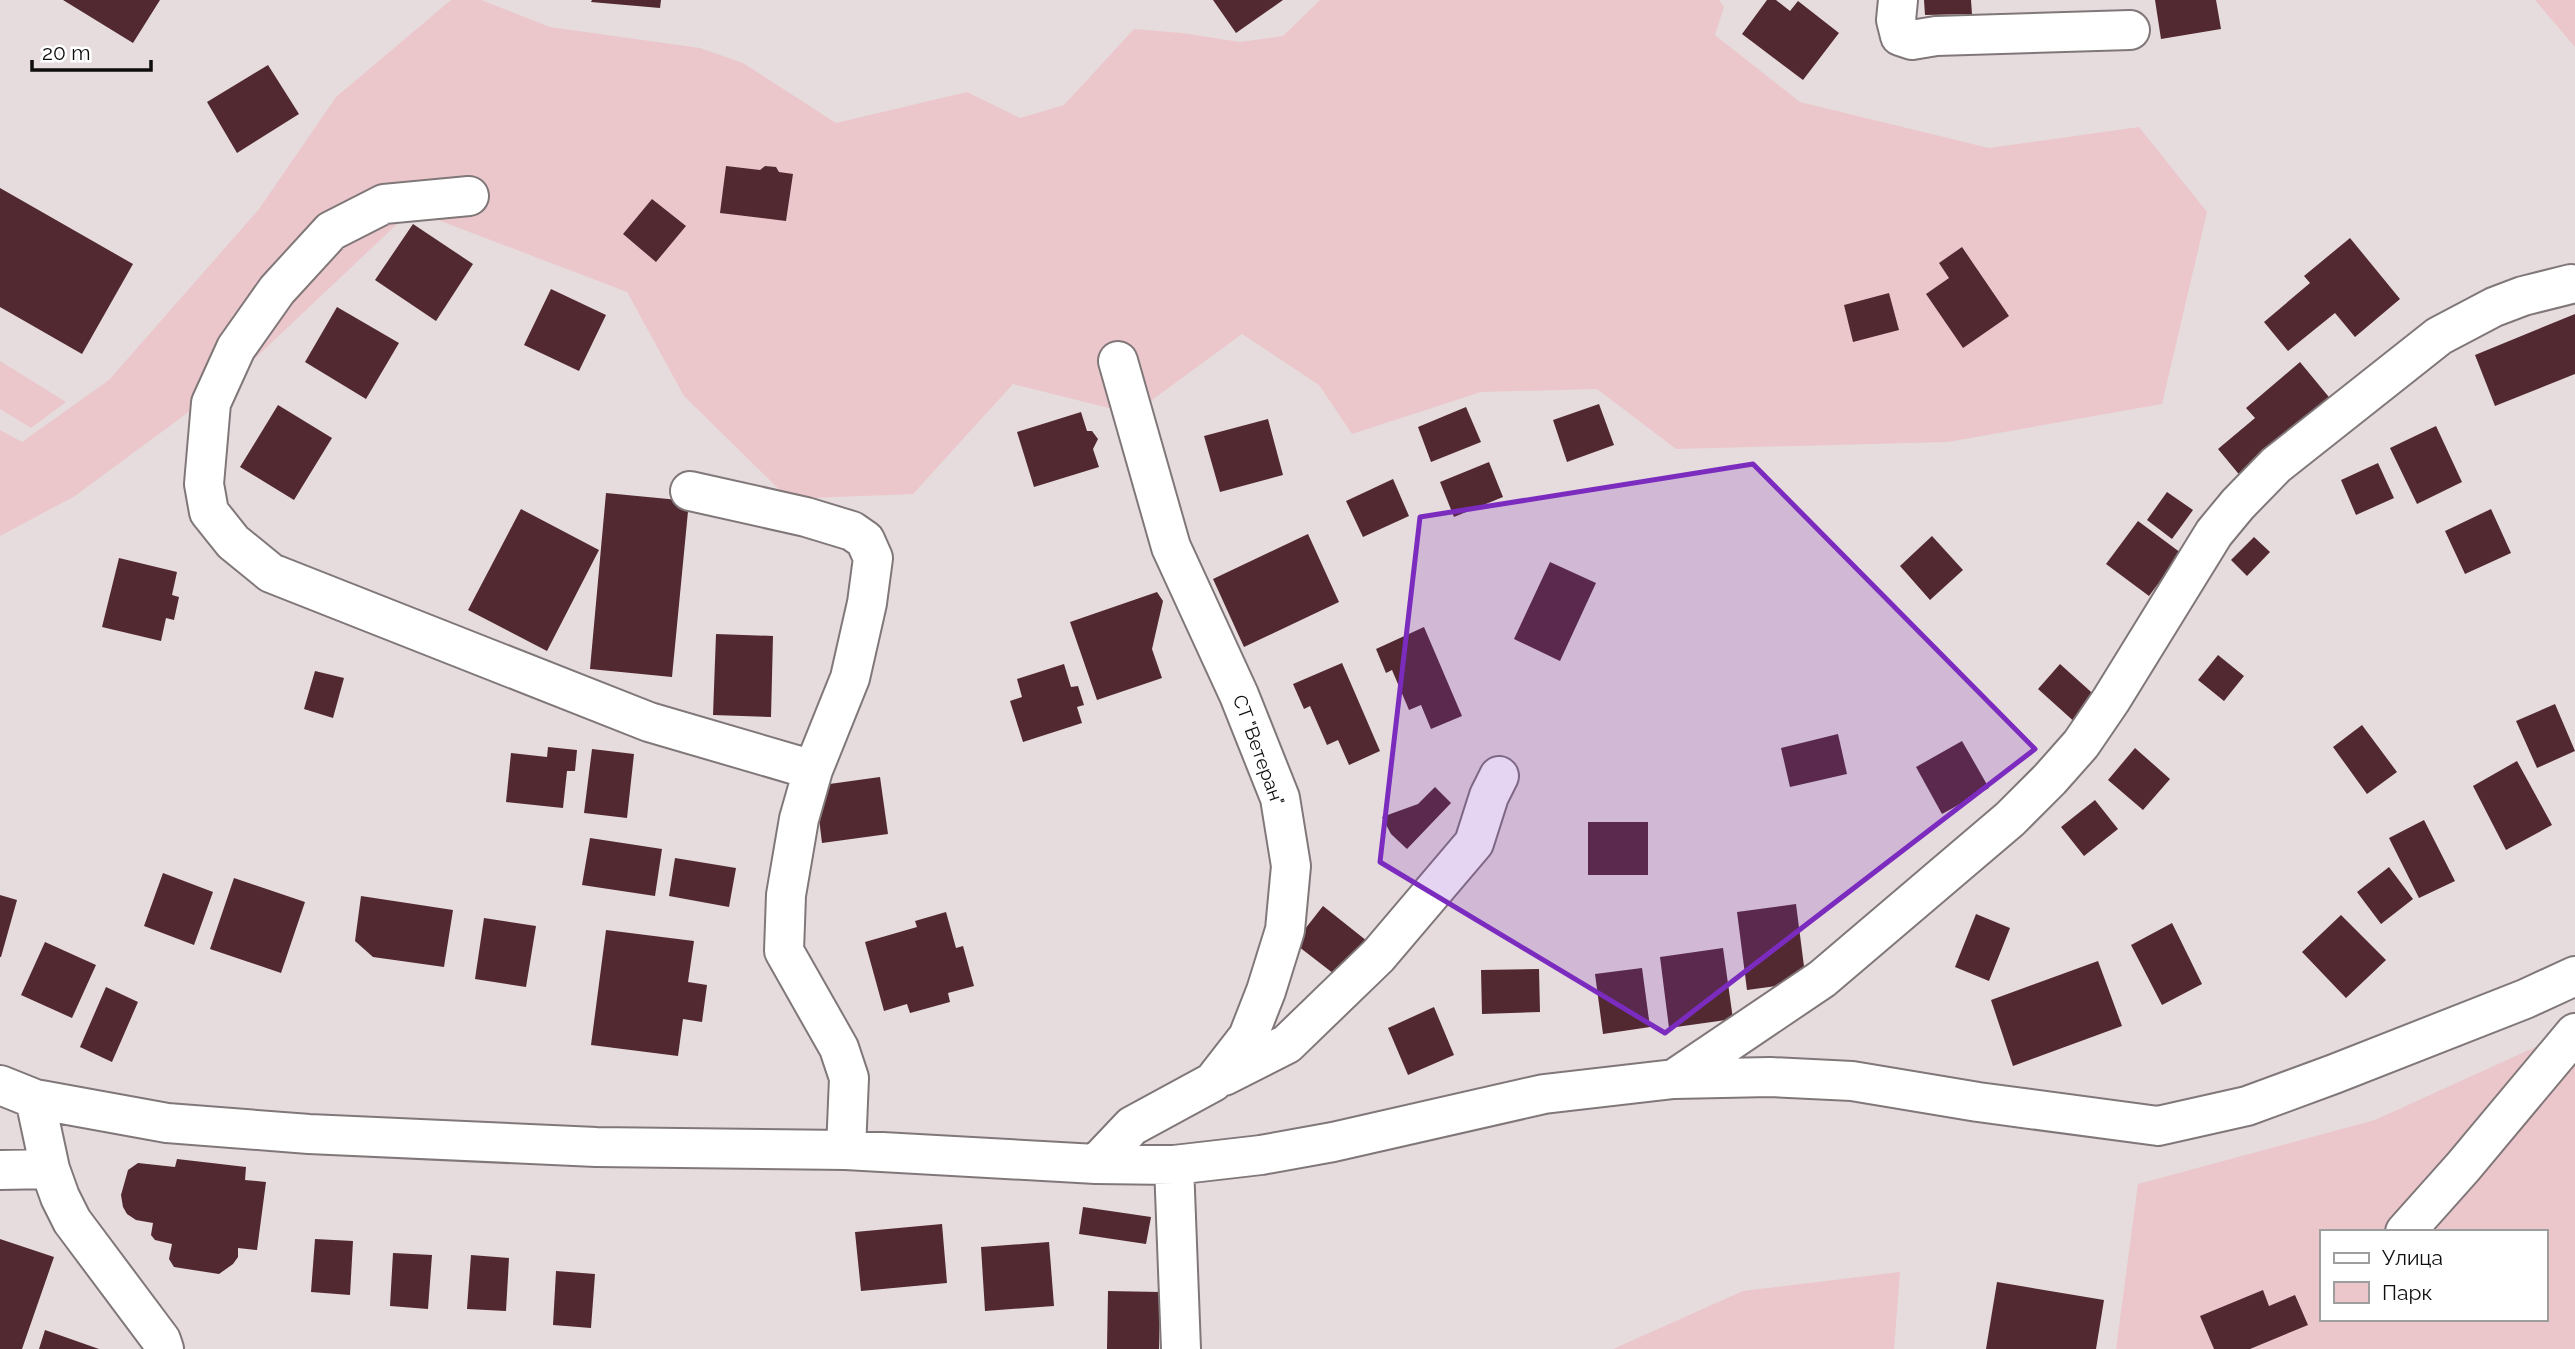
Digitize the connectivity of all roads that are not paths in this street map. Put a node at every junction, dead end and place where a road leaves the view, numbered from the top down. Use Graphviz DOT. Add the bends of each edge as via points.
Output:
graph roads {
  1 [pos="1898,0"];
  2 [pos="2130,30"];
  3 [pos="469,196"];
  4 [pos="2571,284"];
  5 [pos="1118,361"];
  6 [pos="690,491"];
  7 [pos="813,770"];
  8 [pos="1499,776"];
  9 [pos="2575,976"];
  10 [pos="2575,1033"];
  11 [pos="1674,1079"];
  12 [pos="1213,1082"];
  13 [pos="0,1085"];
  14 [pos="35,1100"];
  15 [pos="846,1150"];
  16 [pos="1096,1164"];
  17 [pos="1174,1165"];
  18 [pos="50,1169"];
  19 [pos="0,1170"];
  20 [pos="2407,1230"];
  21 [pos="164,1349"];
  22 [pos="1181,1349"];
  1 -- 2 [label="street" via="1900,36 1912,40"];
  3 -- 7 [label="street" via="384,204 331,231 276,290 236,348 211,403 204,484 209,512 233,542 271,573 649,722"];
  4 -- 11 [label="street" via="2504,303 2439,336 2276,465 2214,533 2111,700 2050,779 2010,819 1822,979"];
  5 -- 12 [label="street, СТ \"Ветеран\"" via="1171,547 1280,798 1291,866 1285,930 1266,991 1248,1037"];
  6 -- 7 [label="street" via="852,531 865,540 873,558 850,678"];
  7 -- 15 [label="street" via="786,895 784,951 839,1048 849,1078"];
  8 -- 12 [label="street" via="1474,843 1378,956 1287,1044"];
  9 -- 11 [label="street" via="2247,1106 2158,1126 1852,1081"];
  10 -- 20 [label="street"];
  11 -- 17 [label="street" via="1544,1094 1333,1142"];
  12 -- 16 [label="street, СТ \"Ветеран\"" via="1132,1126"];
  13 -- 14 [label="street"];
  14 -- 15 [label="street" via="167,1124 309,1133 596,1147"];
  14 -- 18 [label="street"];
  15 -- 16 [label="street"];
  16 -- 17 [label="street"];
  17 -- 22 [label="street"];
  18 -- 19 [label="street"];
  18 -- 21 [label="street" via="72,1221"];
}
